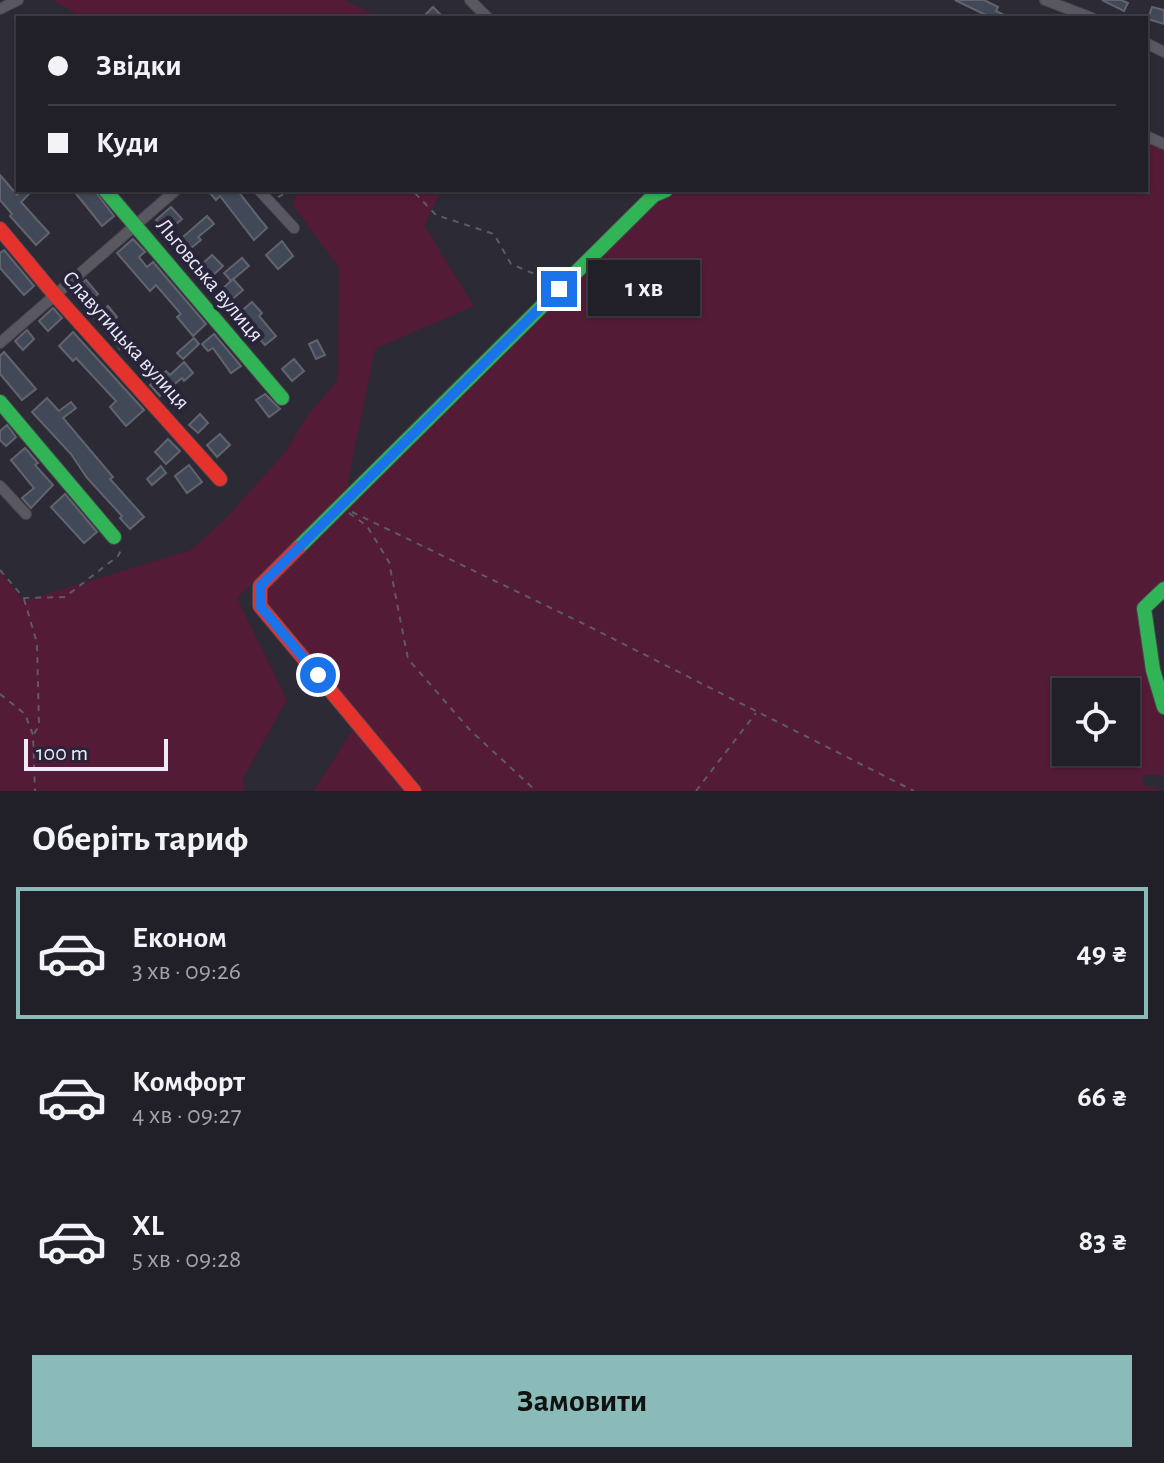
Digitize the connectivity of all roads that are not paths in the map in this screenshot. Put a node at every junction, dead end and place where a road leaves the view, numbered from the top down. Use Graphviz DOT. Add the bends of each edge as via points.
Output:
graph roads {
  1 [pos="18,0"];
  2 [pos="470,0"];
  3 [pos="1045,0"];
  4 [pos="0,9"];
  5 [pos="486,16"];
  6 [pos="1087,16"];
  7 [pos="107,192"];
  8 [pos="174,192"];
  9 [pos="261,192"];
  10 [pos="661,192"];
  11 [pos="135,226"];
  12 [pos="294,228"];
  13 [pos="0,229"];
  14 [pos="54,294"];
  15 [pos="0,343"];
  16 [pos="282,398"];
  17 [pos="0,402"];
  18 [pos="220,479"];
  19 [pos="0,486"];
  20 [pos="26,514"];
  21 [pos="114,537"];
  22 [pos="1164,589"];
  23 [pos="1164,707"];
  24 [pos="414,791"];
  1 -- 4 [label="street"];
  2 -- 5 [label="street"];
  3 -- 6 [label="street"];
  7 -- 11 [label="street, Льговська вулиця"];
  8 -- 11 [label="street"];
  9 -- 12 [label="street"];
  10 -- 24 [label="street" via="260,586 260,606"];
  11 -- 14 [label="street"];
  11 -- 16 [label="street, Льговська вулиця"];
  13 -- 14 [label="street, Славутицька вулиця"];
  14 -- 15 [label="street"];
  14 -- 18 [label="street, Славутицька вулиця"];
  17 -- 21 [label="street"];
  19 -- 20 [label="street"];
  22 -- 23 [label="street" via="1144,608"];
}
